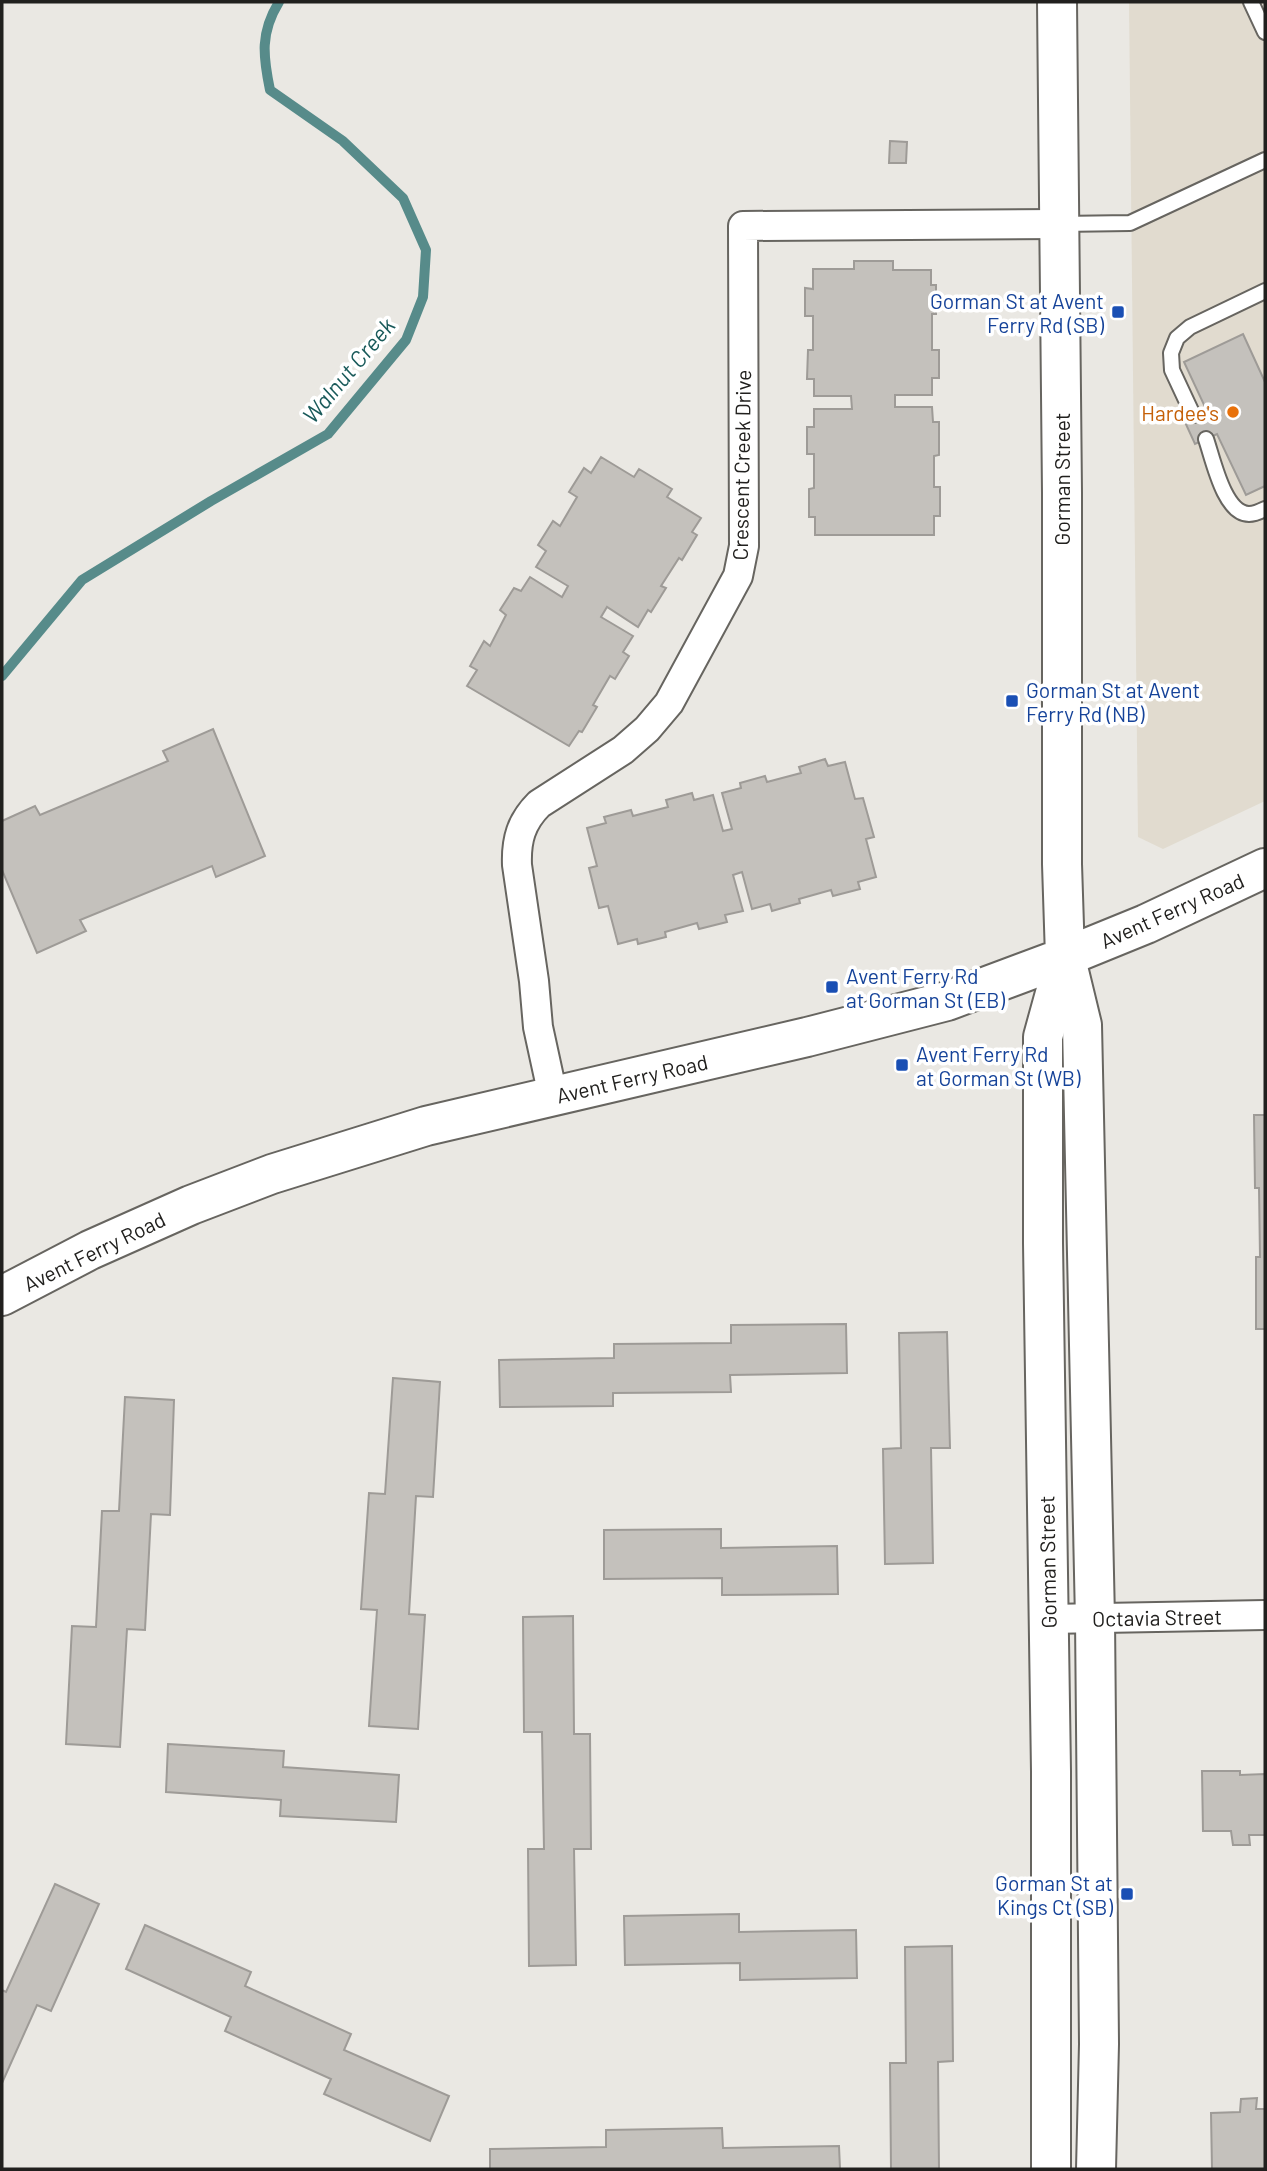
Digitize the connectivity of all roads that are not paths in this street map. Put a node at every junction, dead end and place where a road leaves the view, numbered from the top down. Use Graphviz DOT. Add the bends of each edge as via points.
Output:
graph roads {
  1 [pos="1057,2"];
  2 [pos="1251,2"];
  3 [pos="1265,32"];
  4 [pos="1265,160"];
  5 [pos="1059,224"];
  6 [pos="1265,292"];
  7 [pos="1193,415"];
  8 [pos="1206,439"];
  9 [pos="1265,509"];
  10 [pos="1265,868"];
  11 [pos="1065,957"];
  12 [pos="554,1096"];
  13 [pos="2,1296"];
  14 [pos="1265,1615"];
  15 [pos="1048,1619"];
  16 [pos="1095,1619"];
  17 [pos="1051,2169"];
  18 [pos="1096,2169"];
  1 -- 5 [label="main road, Gorman Street"];
  2 -- 3 [label="lane"];
  4 -- 5 [label="lane" via="1130,223"];
  5 -- 11 [label="main road, Gorman Street"];
  5 -- 12 [label="street, Crescent Creek Drive" via="743,226 744,546 738,576 670,703 623,750 539,804 529,814 516,846 538,1027"];
  6 -- 7 [label="lane" via="1190,327 1177,338 1171,353 1172,370"];
  8 -- 9 [label="lane" via="1227,499 1236,510 1248,514"];
  10 -- 11 [label="main road, Avent Ferry Road"];
  11 -- 12 [label="main road, Avent Ferry Road" via="947,1001"];
  11 -- 15 [label="main road, Gorman Street" via="1043,1037"];
  11 -- 16 [label="main road, Gorman Street" via="1083,1025"];
  12 -- 13 [label="main road, Avent Ferry Road" via="426,1126 272,1174 90,1250"];
  14 -- 16 [label="street, Octavia Street"];
  15 -- 16 [label="street, Octavia Street"];
  15 -- 17 [label="main road, Gorman Street"];
  16 -- 18 [label="main road, Gorman Street"];
}
